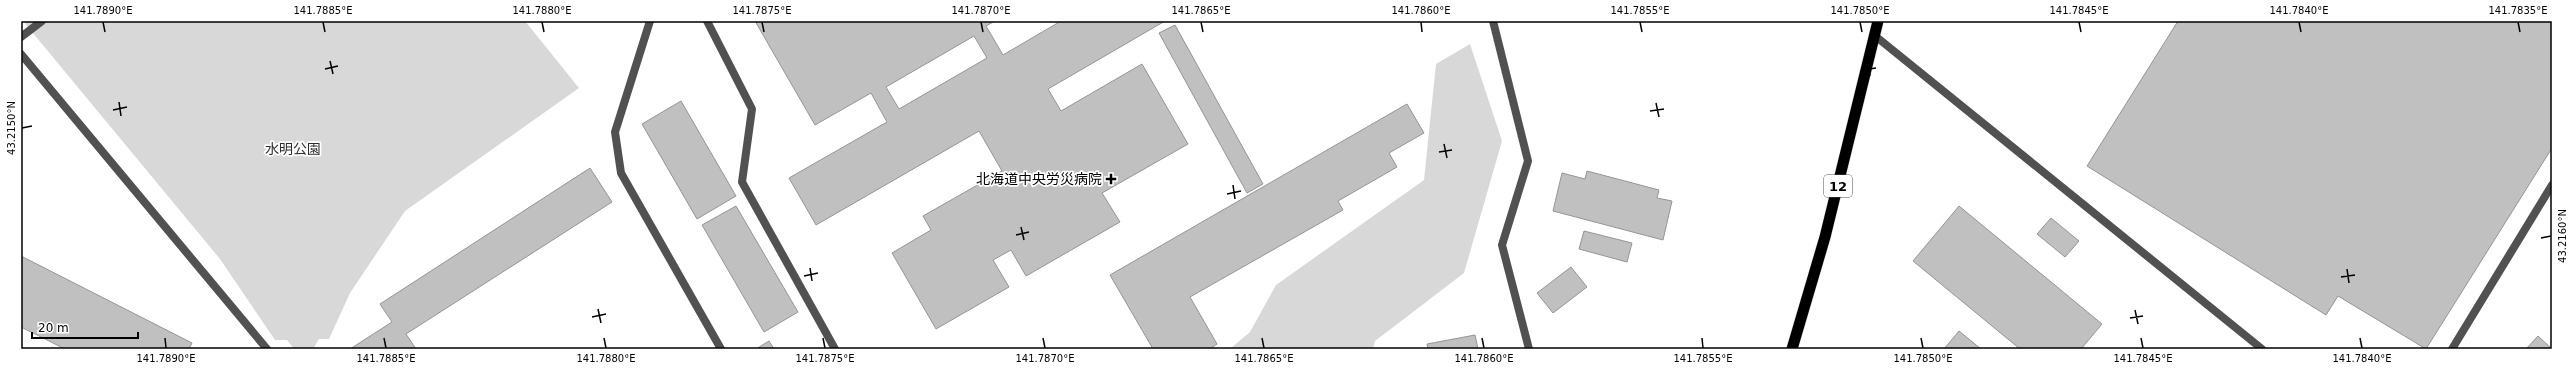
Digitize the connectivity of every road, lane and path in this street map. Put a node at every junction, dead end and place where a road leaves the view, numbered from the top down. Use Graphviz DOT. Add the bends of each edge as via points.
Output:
graph roads {
  1 [pos="42,21"];
  2 [pos="650,21"];
  3 [pos="707,21"];
  4 [pos="1493,21"];
  5 [pos="1878,21"];
  6 [pos="1874,35"];
  7 [pos="21,37"];
  8 [pos="21,54"];
  9 [pos="2552,185"];
  10 [pos="267,349"];
  11 [pos="721,349"];
  12 [pos="835,349"];
  13 [pos="1529,349"];
  14 [pos="1792,349"];
  15 [pos="2262,349"];
  16 [pos="2452,349"];
  1 -- 7 [label="street"];
  2 -- 11 [label="street" via="615,132 621,173"];
  3 -- 12 [label="street" via="752,109 742,182"];
  4 -- 13 [label="street" via="1528,161 1502,245"];
  5 -- 6 [label="highway, 12"];
  6 -- 14 [label="highway, 12" via="1825,237"];
  6 -- 15 [label="street"];
  8 -- 10 [label="street"];
  9 -- 16 [label="street"];
}
